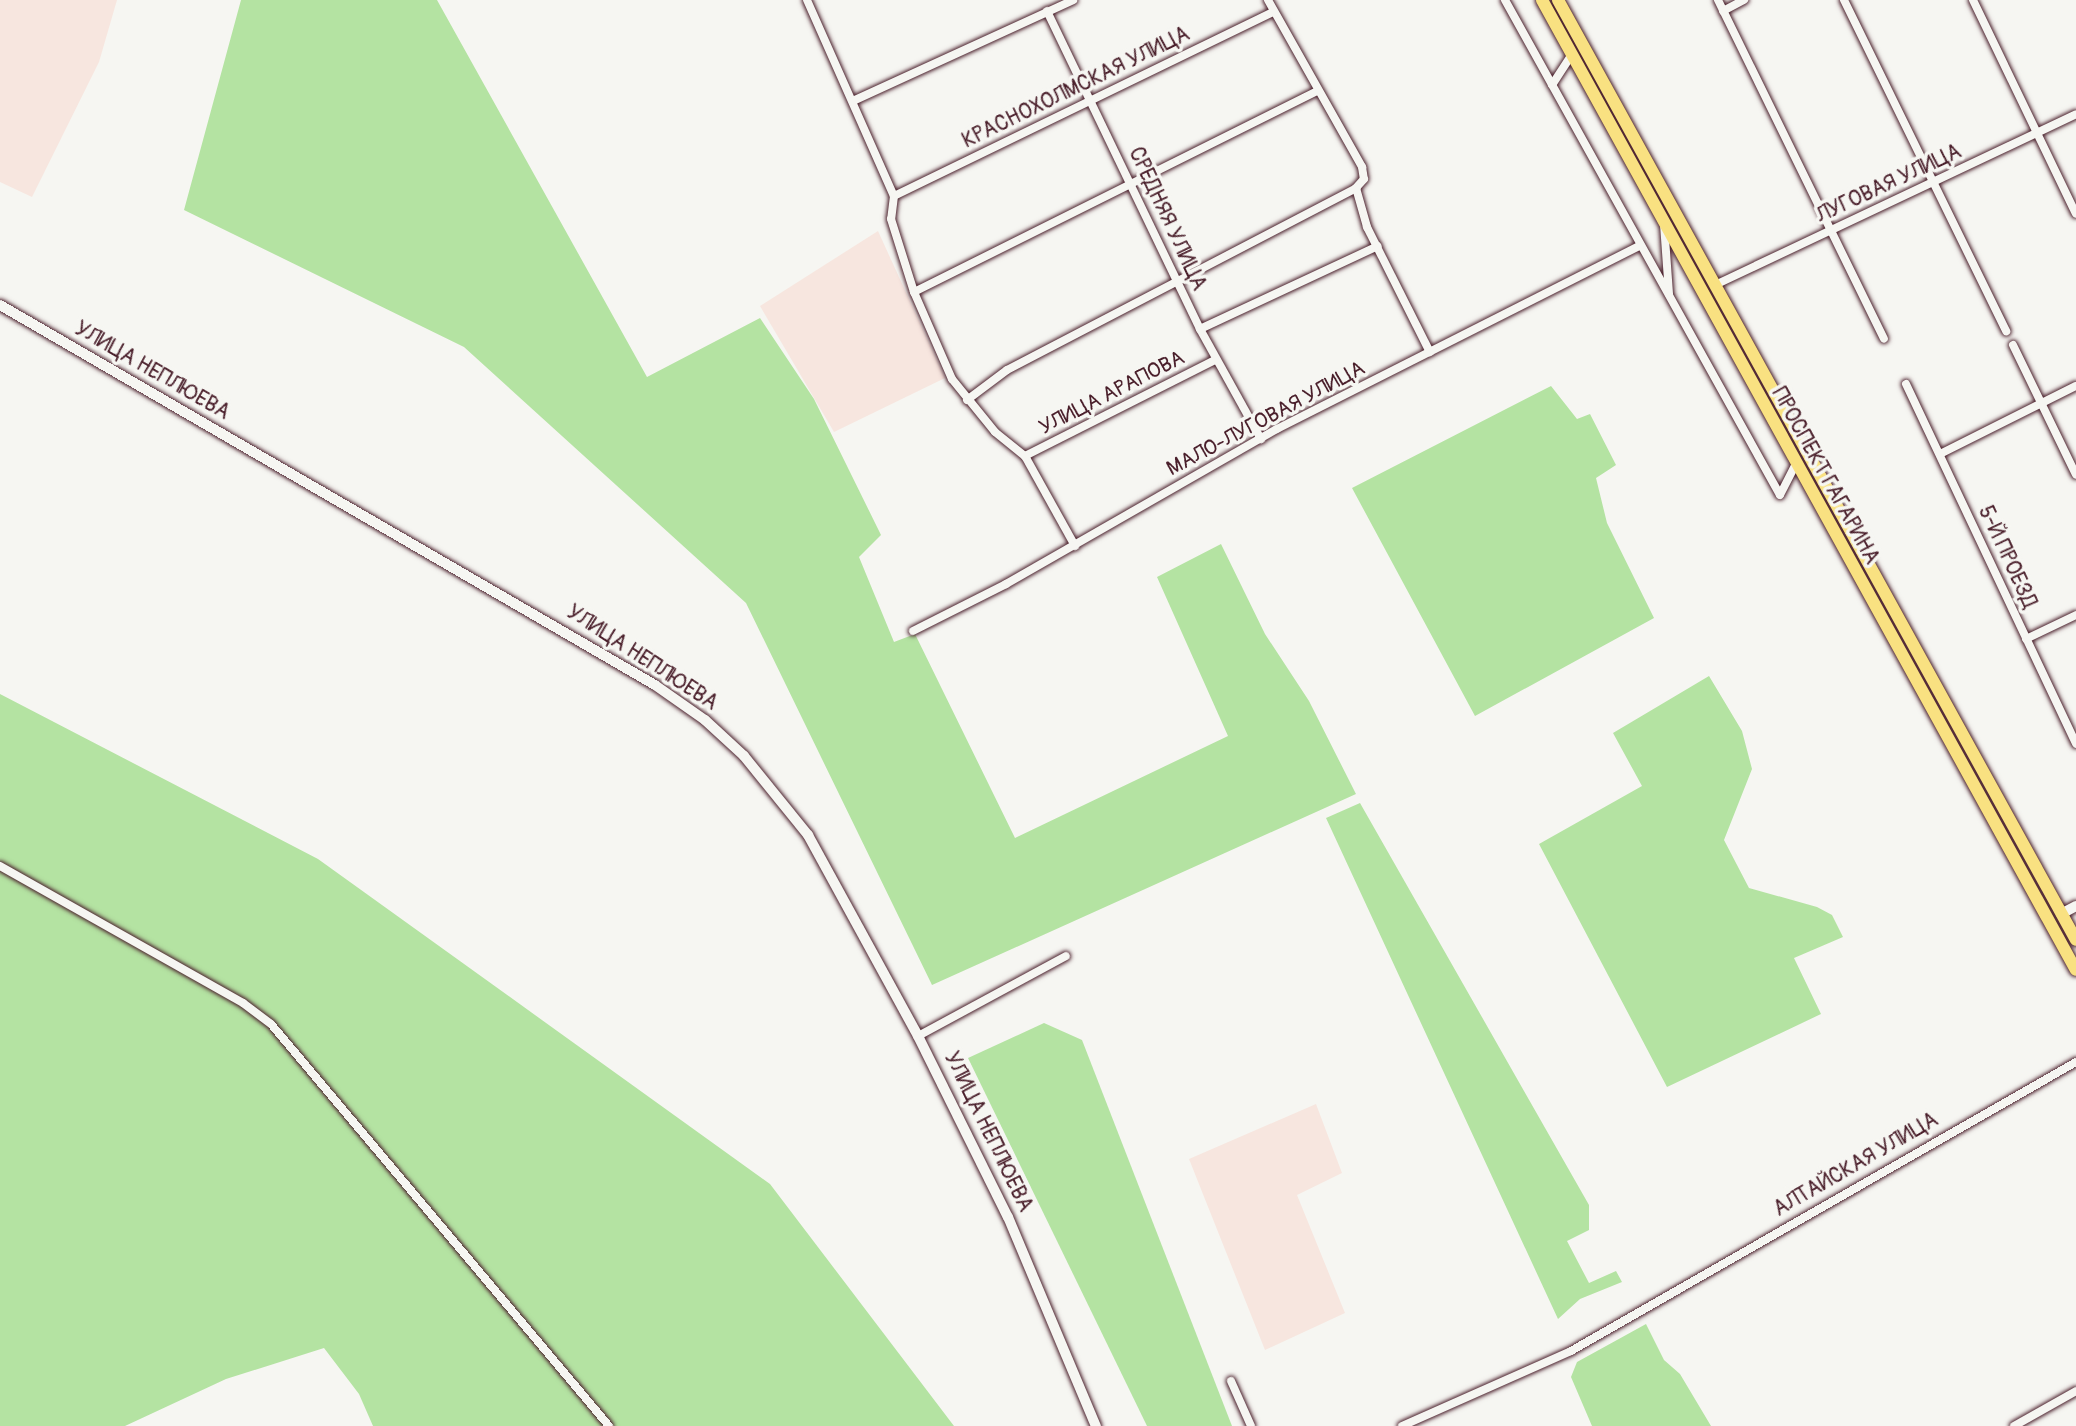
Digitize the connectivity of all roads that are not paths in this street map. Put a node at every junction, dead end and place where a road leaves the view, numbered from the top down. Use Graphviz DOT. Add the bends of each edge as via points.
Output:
graph roads {
  1 [pos="807,0"];
  2 [pos="1073,0"];
  3 [pos="1268,0"];
  4 [pos="1505,0"];
  5 [pos="1542,0"];
  6 [pos="1558,0"];
  7 [pos="1718,0"];
  8 [pos="1744,0"];
  9 [pos="1844,0"];
  10 [pos="1972,0"];
  11 [pos="1047,11"];
  12 [pos="1723,11"];
  13 [pos="1273,12"];
  14 [pos="1572,54"];
  15 [pos="1552,85"];
  16 [pos="1317,91"];
  17 [pos="855,100"];
  18 [pos="1091,100"];
  19 [pos="2076,114"];
  20 [pos="2036,133"];
  21 [pos="1933,184"];
  22 [pos="1132,187"];
  23 [pos="1356,188"];
  24 [pos="894,196"];
  25 [pos="2076,214"];
  26 [pos="1664,222"];
  27 [pos="1832,230"];
  28 [pos="1378,246"];
  29 [pos="1640,246"];
  30 [pos="1177,283"];
  31 [pos="1715,285"];
  32 [pos="914,292"];
  33 [pos="1668,298"];
  34 [pos="0,304"];
  35 [pos="1200,329"];
  36 [pos="2006,331"];
  37 [pos="1884,339"];
  38 [pos="2013,345"];
  39 [pos="1430,352"];
  40 [pos="1215,360"];
  41 [pos="1906,384"];
  42 [pos="2076,386"];
  43 [pos="967,400"];
  44 [pos="2042,404"];
  45 [pos="1261,439"];
  46 [pos="1940,454"];
  47 [pos="1025,456"];
  48 [pos="1796,464"];
  49 [pos="2076,475"];
  50 [pos="1075,546"];
  51 [pos="2076,615"];
  52 [pos="913,631"];
  53 [pos="2026,639"];
  54 [pos="2076,744"];
  55 [pos="0,866"];
  56 [pos="2076,906"];
  57 [pos="2061,914"];
  58 [pos="2049,920"];
  59 [pos="2076,940"];
  60 [pos="1066,956"];
  61 [pos="2076,970"];
  62 [pos="918,1035"];
  63 [pos="2076,1062"];
  64 [pos="1231,1381"];
  65 [pos="2076,1391"];
  66 [pos="609,1426"];
  67 [pos="1096,1426"];
  68 [pos="1251,1426"];
  69 [pos="1402,1426"];
  70 [pos="2014,1426"];
  1 -- 17 [label="street"];
  2 -- 11 [label="street"];
  3 -- 13 [label="street"];
  4 -- 15 [label="street"];
  5 -- 14 [label="main road, ПРОСПЕКТ ГАГАРИНА"];
  6 -- 31 [label="main road, ПРОСПЕКТ ГАГАРИНА"];
  7 -- 12 [label="street"];
  8 -- 12 [label="street"];
  9 -- 21 [label="street"];
  10 -- 20 [label="street"];
  11 -- 17 [label="street"];
  11 -- 18 [label="street, СРЕДНЯЯ УЛИЦА"];
  12 -- 27 [label="street"];
  13 -- 16 [label="street"];
  13 -- 18 [label="street, КРАСНОХОЛМСКАЯ УЛИЦА"];
  14 -- 15 [label="street"];
  14 -- 26 [label="main road, ПРОСПЕКТ ГАГАРИНА"];
  15 -- 29 [label="street"];
  16 -- 22 [label="street"];
  16 -- 23 [label="street" via="1362,167 1364,179"];
  17 -- 24 [label="street" via="858,122"];
  18 -- 22 [label="street, СРЕДНЯЯ УЛИЦА"];
  18 -- 24 [label="street, КРАСНОХОЛМСКАЯ УЛИЦА"];
  19 -- 20 [label="street, ЛУГОВАЯ УЛИЦА"];
  20 -- 21 [label="street, ЛУГОВАЯ УЛИЦА"];
  20 -- 25 [label="street"];
  21 -- 27 [label="street, ЛУГОВАЯ УЛИЦА"];
  21 -- 36 [label="street"];
  22 -- 30 [label="street, СРЕДНЯЯ УЛИЦА"];
  22 -- 32 [label="street"];
  23 -- 28 [label="street"];
  23 -- 30 [label="street"];
  24 -- 32 [label="street" via="891,219"];
  26 -- 33 [label="street"];
  26 -- 48 [label="main road, ПРОСПЕКТ ГАГАРИНА"];
  27 -- 31 [label="street, ЛУГОВАЯ УЛИЦА"];
  27 -- 37 [label="street"];
  28 -- 35 [label="street, УЛИЦА АРАПОВА"];
  28 -- 39 [label="street"];
  29 -- 33 [label="street"];
  29 -- 39 [label="street, МАЛО-ЛУГОВАЯ УЛИЦА"];
  30 -- 35 [label="street, СРЕДНЯЯ УЛИЦА"];
  30 -- 43 [label="street" via="1007,370"];
  31 -- 57 [label="main road, ПРОСПЕКТ ГАГАРИНА"];
  32 -- 43 [label="street" via="952,379"];
  33 -- 48 [label="street" via="1780,495"];
  34 -- 62 [label="main road, УЛИЦА НЕПЛЮЕВА" via="590,645 705,720 762,775 808,835"];
  35 -- 40 [label="street, СРЕДНЯЯ УЛИЦА"];
  38 -- 44 [label="street"];
  39 -- 45 [label="street, МАЛО-ЛУГОВАЯ УЛИЦА"];
  40 -- 45 [label="street, СРЕДНЯЯ УЛИЦА"];
  40 -- 47 [label="street, УЛИЦА АРАПОВА"];
  41 -- 46 [label="street, 5-Й ПРОЕЗД"];
  42 -- 44 [label="street"];
  43 -- 47 [label="street"];
  44 -- 46 [label="street"];
  44 -- 49 [label="street"];
  45 -- 50 [label="street, МАЛО-ЛУГОВАЯ УЛИЦА"];
  46 -- 53 [label="street, 5-Й ПРОЕЗД"];
  47 -- 50 [label="street"];
  48 -- 58 [label="main road, ПРОСПЕКТ ГАГАРИНА"];
  50 -- 52 [label="street, МАЛО-ЛУГОВАЯ УЛИЦА"];
  51 -- 53 [label="street"];
  53 -- 54 [label="street, 5-Й ПРОЕЗД"];
  55 -- 66 [label="street" via="243,1003 271,1024"];
  56 -- 57 [label="street"];
  57 -- 58 [label="main road"];
  57 -- 59 [label="main road, ПРОСПЕКТ ГАГАРИНА"];
  58 -- 61 [label="main road, ПРОСПЕКТ ГАГАРИНА"];
  60 -- 62 [label="street"];
  62 -- 67 [label="main road, УЛИЦА НЕПЛЮЕВА" via="1009,1217"];
  63 -- 69 [label="street, АЛТАЙСКАЯ УЛИЦА" via="1571,1351"];
  64 -- 68 [label="street"];
  65 -- 70 [label="street"];
}
